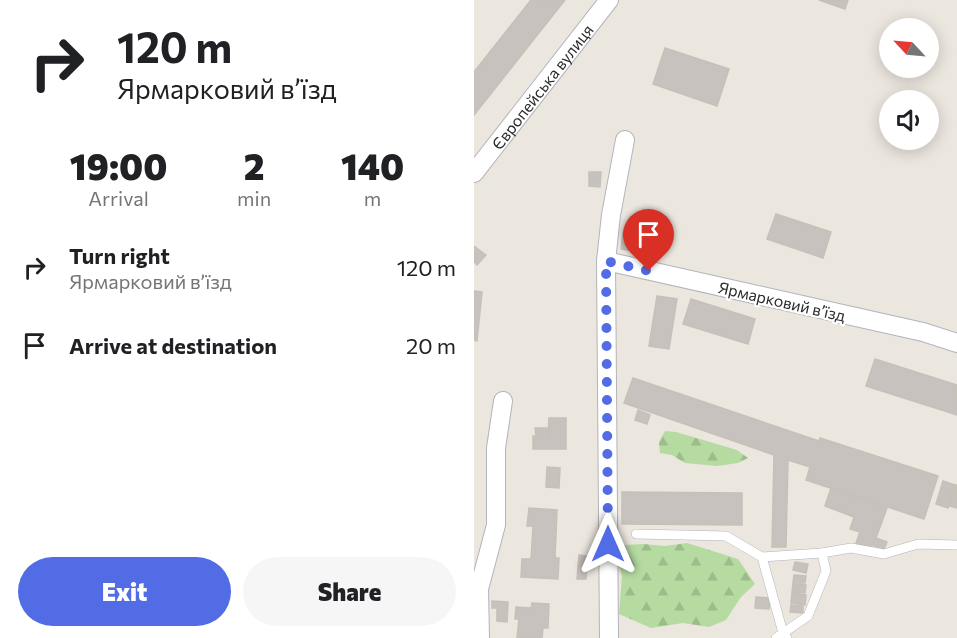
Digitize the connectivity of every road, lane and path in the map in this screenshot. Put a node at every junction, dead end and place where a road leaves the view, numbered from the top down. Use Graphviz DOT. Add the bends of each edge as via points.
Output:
graph roads {
  1 [pos="609,0"];
  2 [pos="626,140"];
  3 [pos="476,164"];
  4 [pos="606,261"];
  5 [pos="957,343"];
  6 [pos="503,401"];
  7 [pos="636,534"];
  8 [pos="957,545"];
  9 [pos="822,553"];
  10 [pos="762,557"];
  11 [pos="782,636"];
  12 [pos="480,638"];
  13 [pos="609,638"];
  1 -- 3 [label="street, Європейська вулиця"];
  2 -- 4 [label="street"];
  4 -- 5 [label="street, Ярмарковий вʼїзд"];
  4 -- 13 [label="street"];
  6 -- 12 [label="street" via="496,448 496,525 479,589"];
  7 -- 10 [label="lane" via="726,536"];
  8 -- 9 [label="lane" via="918,544 884,554 851,548"];
  9 -- 10 [label="lane"];
  9 -- 11 [label="lane" via="826,571 807,616"];
  10 -- 11 [label="lane"];
}
